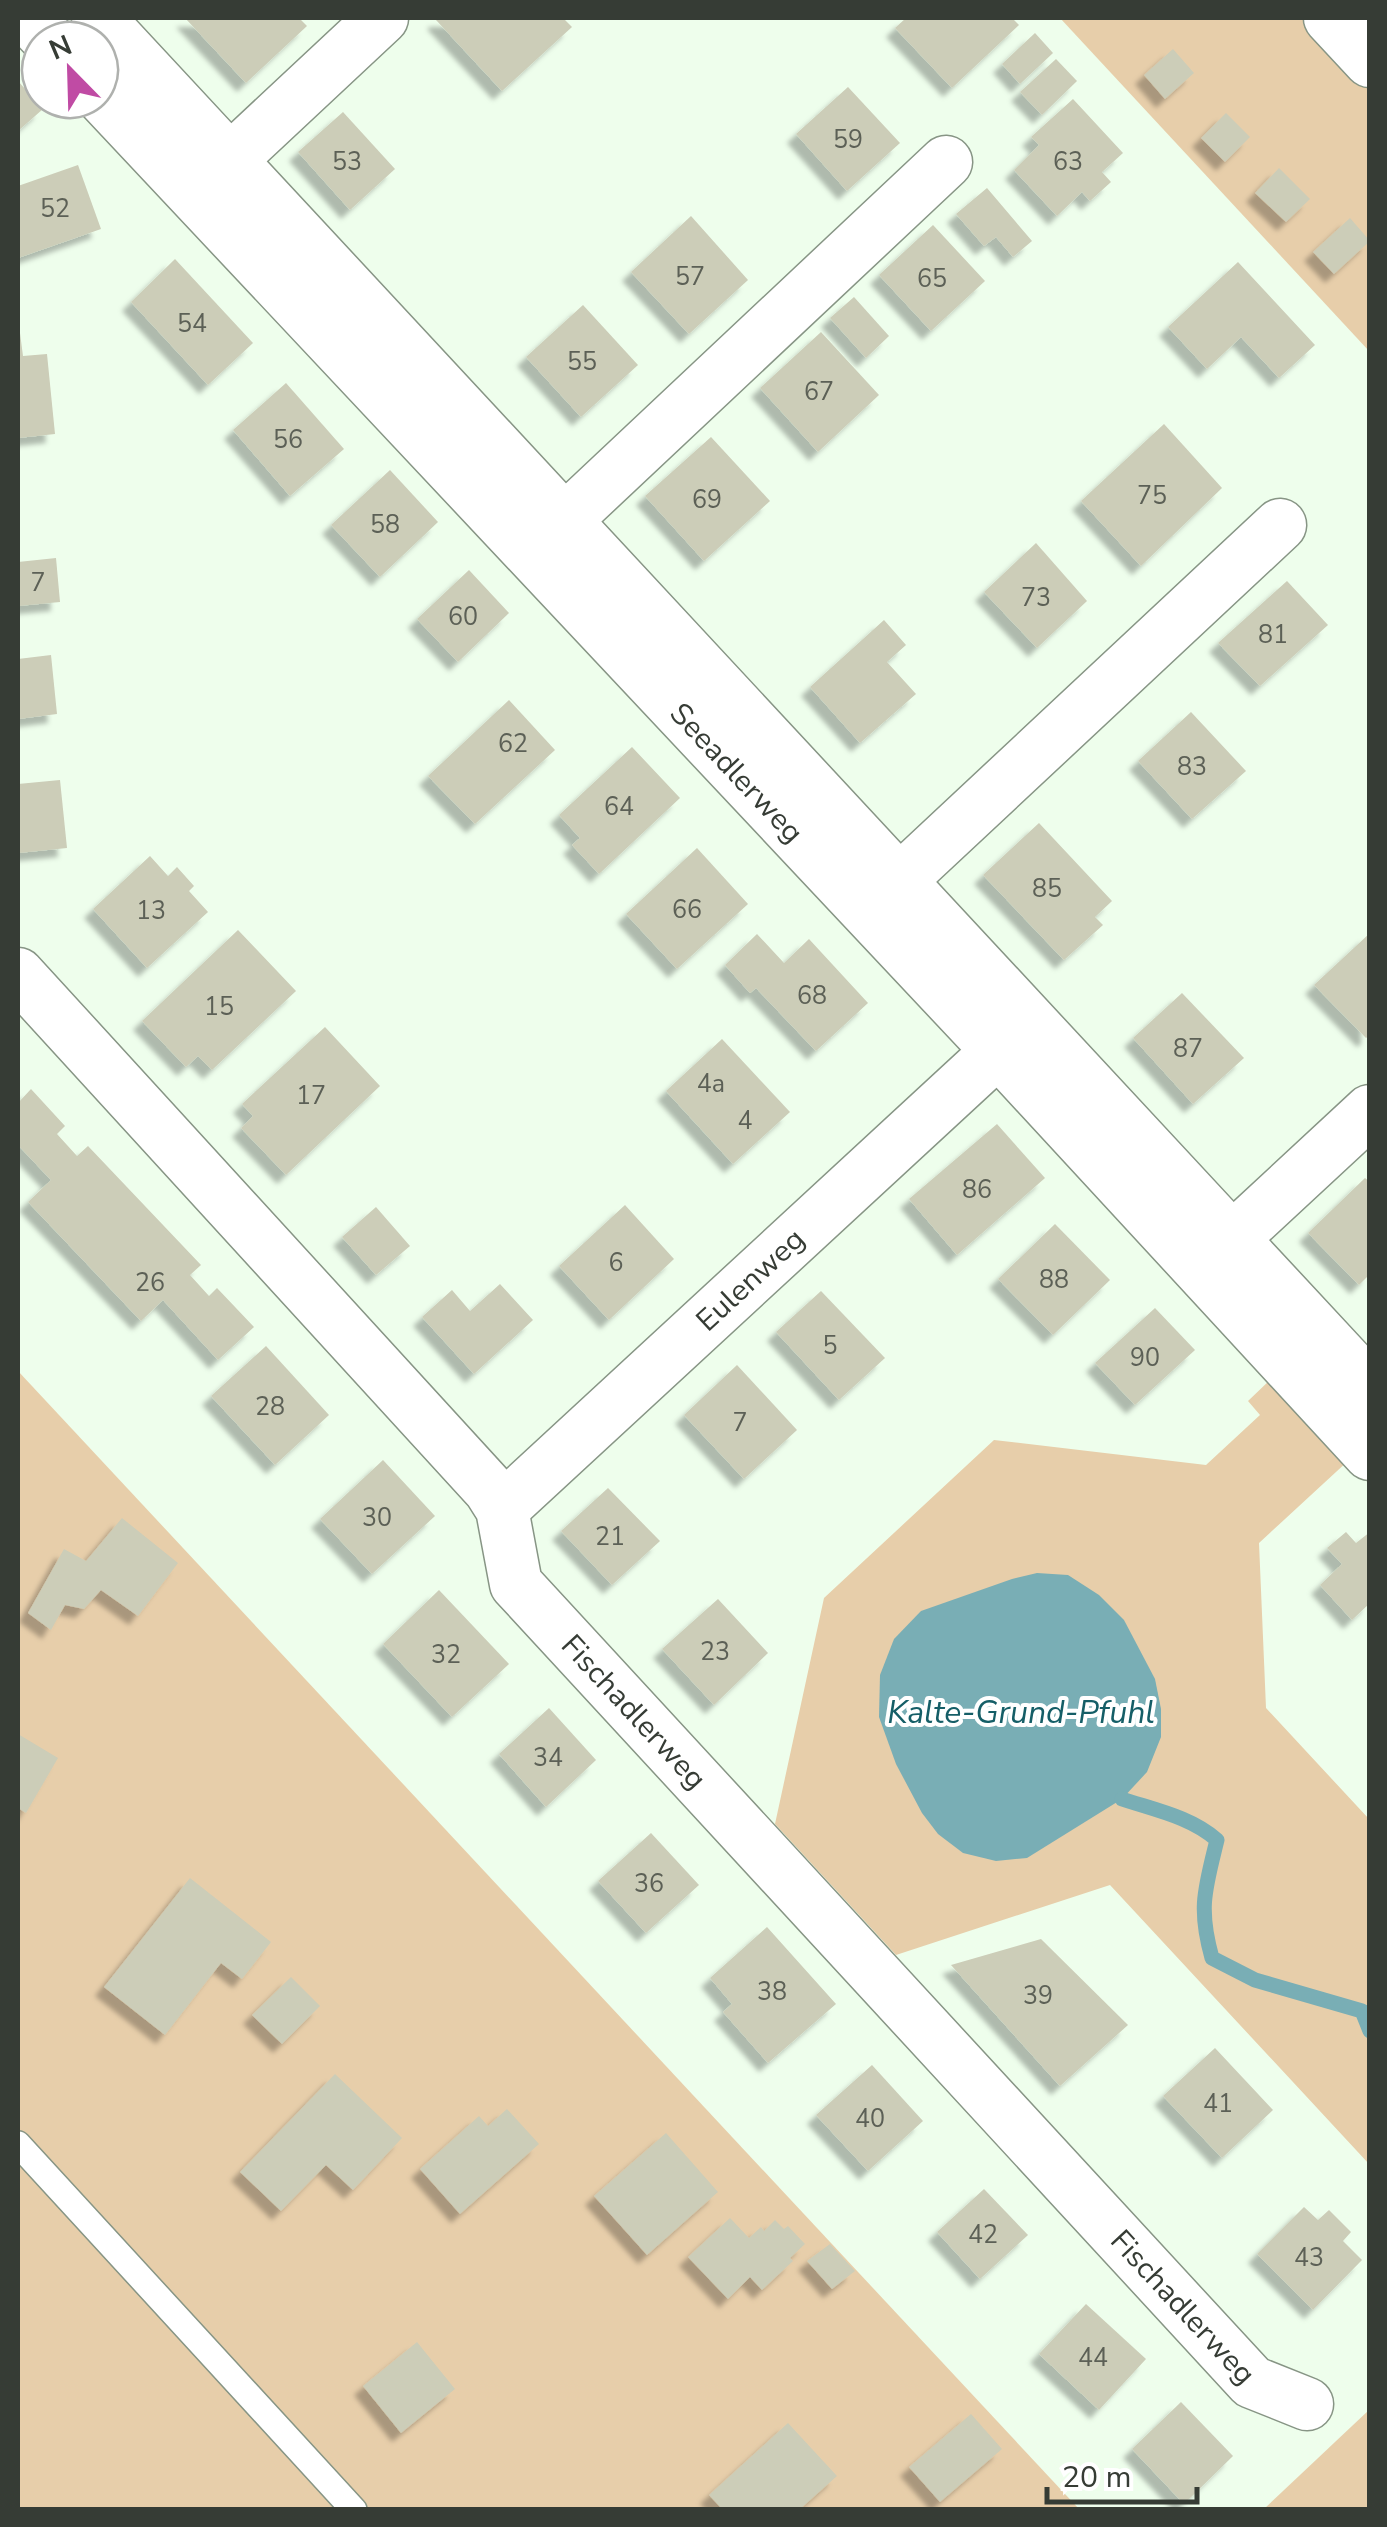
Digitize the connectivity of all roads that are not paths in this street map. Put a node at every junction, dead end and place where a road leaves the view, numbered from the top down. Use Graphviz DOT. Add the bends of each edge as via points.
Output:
graph roads {
  1 [pos="98,18"];
  2 [pos="382,18"];
  3 [pos="1330,18"];
  4 [pos="1370,60"];
  5 [pos="120,116"];
  6 [pos="230,160"];
  7 [pos="946,162"];
  8 [pos="564,520"];
  9 [pos="1280,525"];
  10 [pos="899,881"];
  11 [pos="18,974"];
  12 [pos="998,1051"];
  13 [pos="1370,1111"];
  14 [pos="1232,1239"];
  15 [pos="1370,1387"];
  16 [pos="1370,1454"];
  17 [pos="502,1509"];
  18 [pos="18,2144"];
  19 [pos="1307,2404"];
  20 [pos="354,2510"];
  1 -- 6 [label="street, Seeadlerweg"];
  2 -- 6 [label="street"];
  3 -- 4 [label="street"];
  5 -- 12 [label="street, Seeadlerweg"];
  6 -- 8 [label="street, Seeadlerweg"];
  7 -- 8 [label="street"];
  8 -- 10 [label="street, Seeadlerweg"];
  9 -- 10 [label="street"];
  10 -- 14 [label="street, Seeadlerweg"];
  11 -- 17 [label="street, Fischadlerweg"];
  12 -- 16 [label="street, Seeadlerweg"];
  12 -- 17 [label="street, Eulenweg"];
  13 -- 14 [label="street"];
  14 -- 15 [label="street, Seeadlerweg"];
  17 -- 19 [label="street, Fischadlerweg" via="516,1584 1252,2382"];
  18 -- 20 [label="lane"];
}
